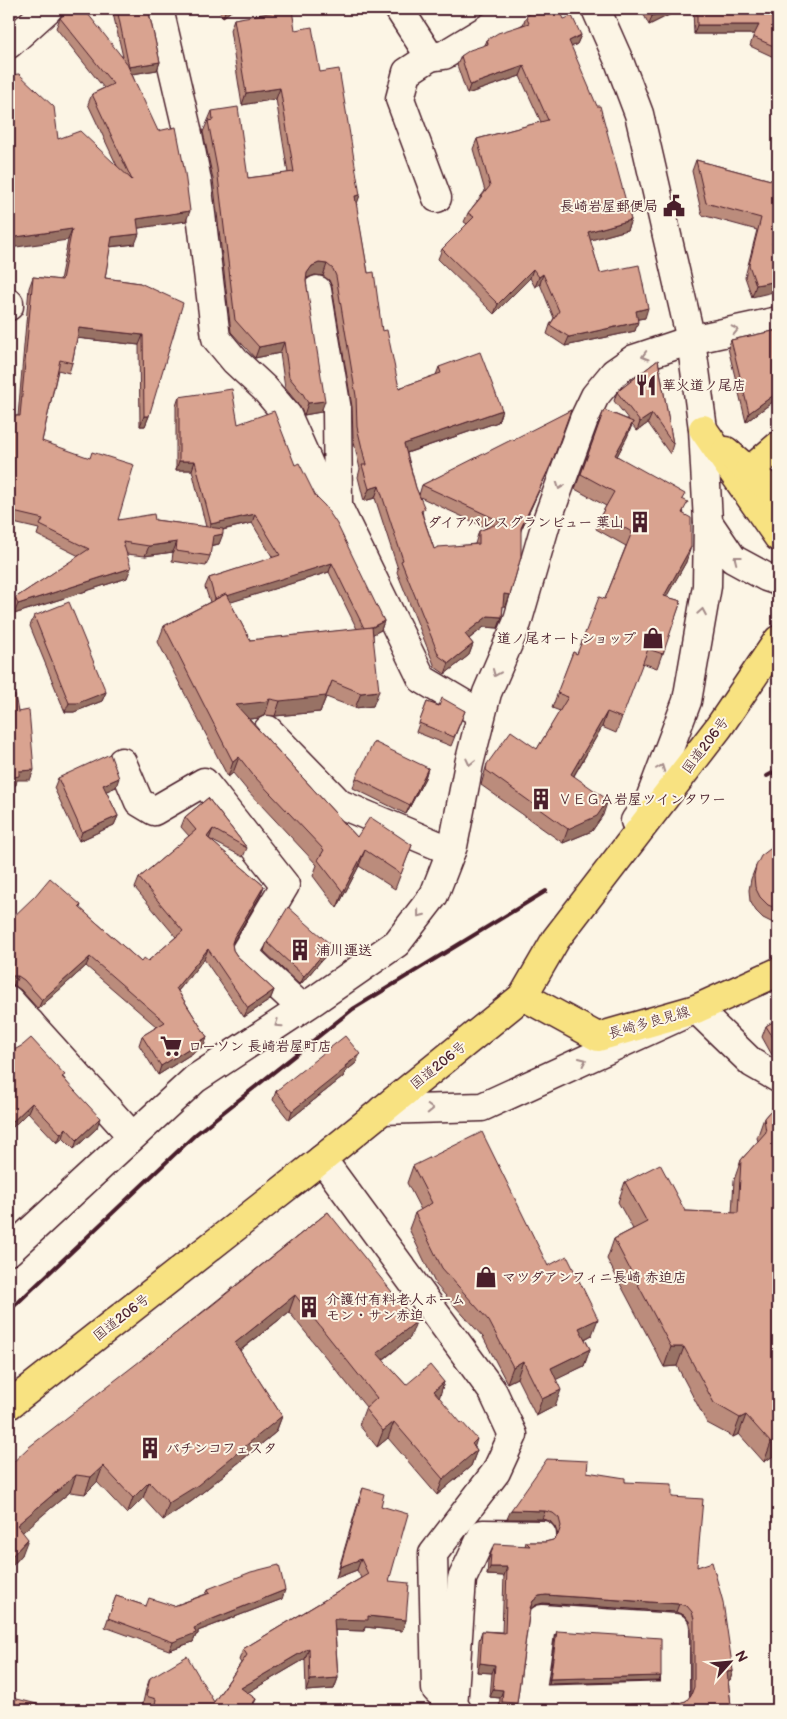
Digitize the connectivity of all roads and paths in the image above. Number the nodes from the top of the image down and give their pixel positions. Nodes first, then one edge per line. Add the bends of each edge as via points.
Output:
1 (48, 9) edge
2 (159, 9) edge
3 (399, 9) edge
4 (520, 9) edge
5 (596, 9) edge
6 (9, 44) edge
7 (430, 57) junction
8 (437, 198) dead end
9 (317, 290) dead end
10 (778, 321) edge
11 (691, 340) junction
12 (703, 429) junction
13 (778, 446) edge
14 (749, 471) junction
15 (778, 496) edge
16 (338, 507) junction
17 (708, 522) junction
18 (778, 536) edge
19 (778, 581) edge
20 (778, 640) edge
21 (481, 714) junction
22 (268, 730) dead end
23 (122, 762) dead end
24 (451, 851) junction
25 (564, 930) junction
26 (778, 972) edge
27 (523, 996) junction
28 (9, 1000) edge
29 (302, 1008) junction
30 (696, 1008) junction
31 (30, 1023) junction
32 (9, 1043) edge
33 (778, 1078) edge
34 (382, 1110) junction
35 (132, 1136) junction
36 (322, 1159) junction
37 (9, 1251) edge
38 (9, 1405) edge
39 (542, 1535) dead end
40 (530, 1705) edge
41 (455, 1708) edge

1 - 6 street
2 - 16 street via 197,181 216,338 287,415 327,499
3 - 7 street
4 - 7 street via 444,55
5 - 11 street via 639,114
7 - 8 street via 407,72 400,99
9 - 16 street via 337,410
11 -> 10 street
11 - 12 street
11 -> 21 street via 634,359 614,374 595,396 546,523 517,623
12 - 14 main road
12 - 17 street
12 - 18 main road
13 - 14 main road
14 - 15 main road
16 - 21 street via 422,679
19 -> 17 street via 733,559
25 -> 17 street via 650,799 687,701 707,586
20 - 25 main road, 国道206号 via 719,727
21 -> 24 street
22 - 24 street via 340,804
23 - 29 street via 139,802 154,811 204,782 285,885 244,954
24 -> 29 street via 434,895 398,943
25 - 27 main road, 国道206号
26 - 30 main road, 長崎多良見線
27 - 30 main road, 長崎多良見線 via 598,1037
27 - 34 main road, 国道206号
28 - 31 street
29 -> 35 street via 195,1079
30 - 33 street via 752,1063
34 -> 30 street via 482,1108
31 - 32 street
31 - 35 street
34 - 36 main road, 国道206号
35 - 37 street
36 - 38 main road, 国道206号
36 - 41 street via 493,1392 513,1435 496,1472 433,1554 436,1689
39 - 41 street via 483,1534 462,1579
40 - 40 street via 675,1696 675,1628 542,1618

